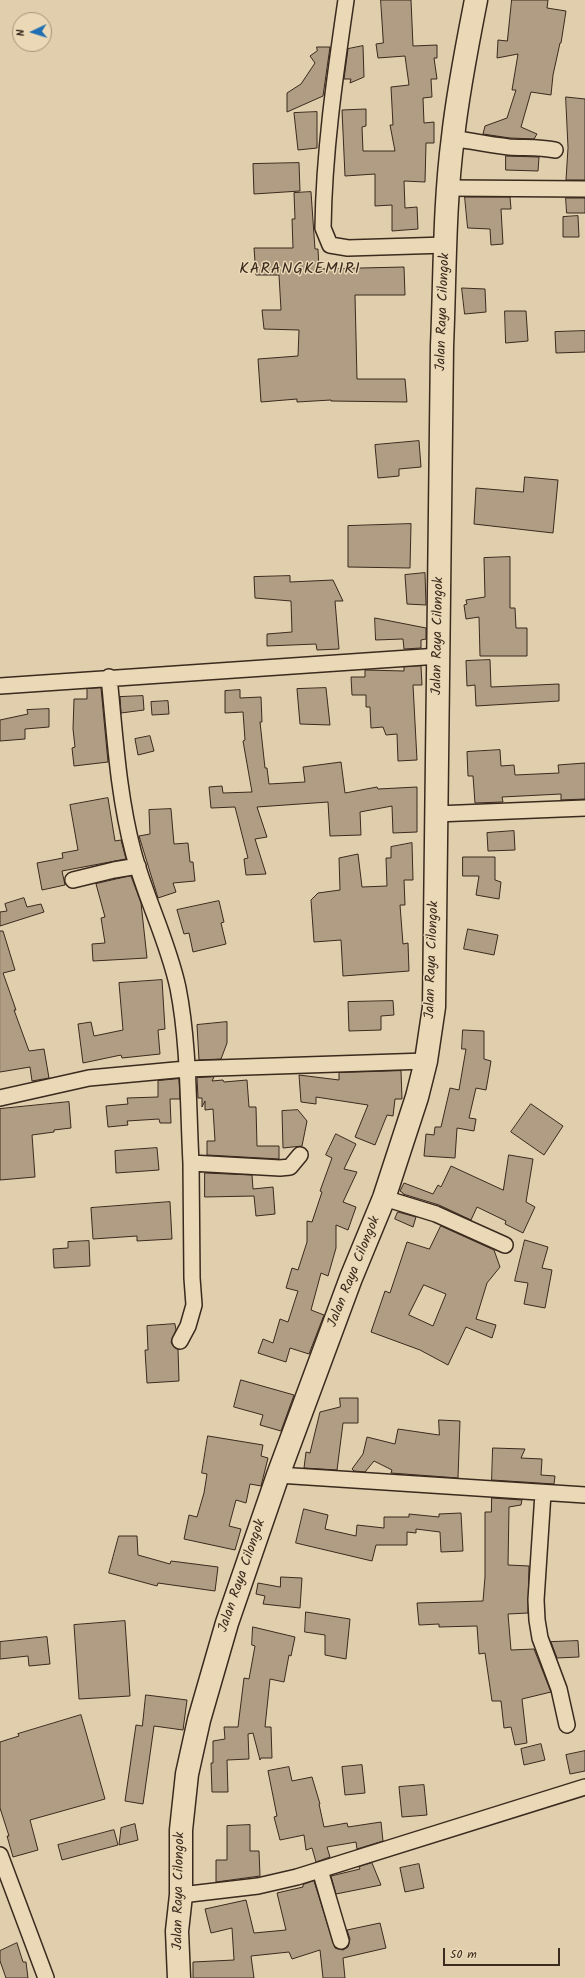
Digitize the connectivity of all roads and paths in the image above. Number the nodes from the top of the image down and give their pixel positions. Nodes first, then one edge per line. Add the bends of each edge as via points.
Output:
1 (346, 0) edge
2 (476, 0) edge
3 (452, 138) junction
4 (555, 150) dead end
5 (449, 188) junction
6 (585, 189) edge
7 (446, 245) junction
8 (439, 656) junction
9 (109, 677) junction
10 (0, 686) edge
11 (585, 808) edge
12 (436, 814) junction
13 (138, 866) junction
14 (72, 880) dead end
15 (426, 1061) junction
16 (186, 1069) junction
17 (0, 1098) edge
18 (300, 1155) dead end
19 (191, 1163) junction
20 (384, 1198) junction
21 (505, 1245) dead end
22 (180, 1341) dead end
23 (278, 1475) junction
24 (544, 1494) junction
25 (585, 1495) edge
26 (568, 1725) dead end
27 (585, 1787) edge
28 (0, 1855) edge
29 (320, 1870) junction
30 (181, 1895) junction
31 (341, 1941) dead end
32 (46, 1978) edge
33 (179, 1978) edge

1 - 7 street via 327,147 323,228 325,234 330,245 348,248
2 - 3 highway, Jalan Raya Cilongok
3 - 4 street
3 - 5 highway, Jalan Raya Cilongok
5 - 6 street
5 - 7 highway, Jalan Raya Cilongok
7 - 8 highway, Jalan Raya Cilongok via 442,346
8 - 9 street
8 - 12 highway, Jalan Raya Cilongok
9 - 10 street
9 - 13 street via 119,772
11 - 12 street
12 - 15 highway, Jalan Raya Cilongok via 434,1007
13 - 14 street
13 - 16 street via 168,951 177,987 184,1027
15 - 16 street
15 - 20 highway, Jalan Raya Cilongok
16 - 17 street via 89,1078
16 - 19 street
18 - 19 street via 290,1167 280,1168
19 - 22 street via 194,1296 188,1326
20 - 21 street via 436,1214
20 - 23 highway, Jalan Raya Cilongok via 351,1278
23 - 24 street
23 - 30 highway, Jalan Raya Cilongok via 227,1623 199,1720 187,1774 181,1830
24 - 25 street
24 - 26 street via 536,1600 537,1620 540,1638 560,1689
27 - 29 street
28 - 32 street
29 - 30 street via 258,1886
29 - 31 street
30 - 33 highway, Jalan Raya Cilongok via 177,1931

